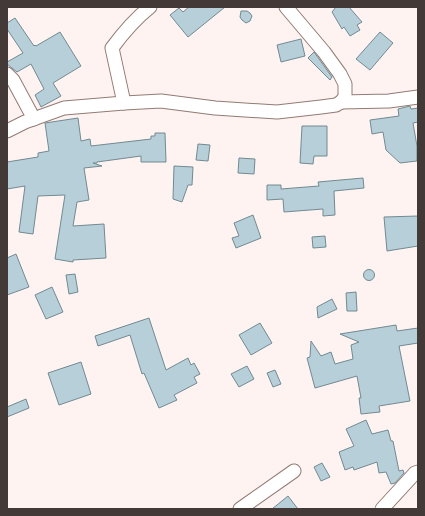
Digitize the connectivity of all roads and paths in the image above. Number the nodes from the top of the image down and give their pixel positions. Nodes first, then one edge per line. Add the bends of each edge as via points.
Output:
1 (150, 7) edge
2 (286, 7) edge
3 (7, 74) edge
4 (345, 90) junction
5 (418, 97) edge
6 (341, 102) junction
7 (357, 102) junction
8 (124, 103) junction
9 (34, 119) junction
10 (7, 130) edge
11 (294, 471) dead end
12 (418, 472) edge
13 (240, 509) edge
14 (382, 509) edge

1 - 8 street via 121,35 112,48
2 - 4 street via 340,74
3 - 9 street via 13,80
4 - 6 street via 345,97
4 - 7 street
5 - 7 street
6 - 7 street
6 - 8 street via 336,105 277,112 161,101
8 - 9 street via 64,108
9 - 10 street
11 - 13 street
12 - 14 street

